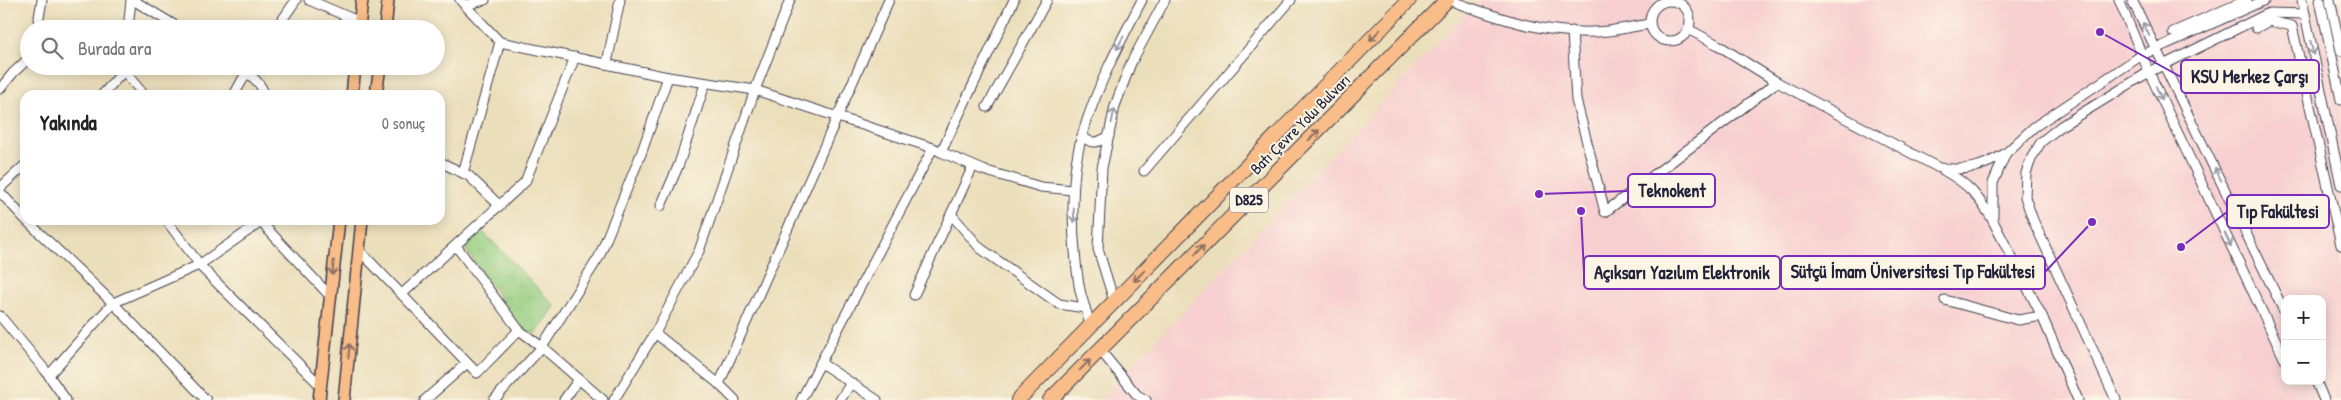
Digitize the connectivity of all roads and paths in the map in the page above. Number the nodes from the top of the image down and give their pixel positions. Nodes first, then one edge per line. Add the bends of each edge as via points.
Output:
1 (42, 0) edge
2 (132, 0) edge
3 (296, 0) edge
4 (309, 0) edge
5 (362, 0) edge
6 (388, 0) edge
7 (484, 0) edge
8 (620, 0) edge
9 (790, 0) edge
10 (889, 0) edge
11 (1014, 0) edge
12 (1047, 0) edge
13 (1142, 0) edge
14 (1165, 0) edge
15 (1291, 0) edge
16 (1409, 0) edge
17 (1448, 0) edge
18 (2119, 0) edge
19 (2132, 0) edge
20 (2247, 0) edge
21 (2264, 0) edge
22 (2302, 0) edge
23 (2320, 0) edge
24 (2330, 0) edge
25 (1675, 1) edge
26 (463, 3) edge
27 (2305, 14) junction
28 (39, 20) edge
29 (129, 20) edge
30 (166, 20) edge
31 (282, 20) edge
32 (350, 20) edge
33 (360, 20) edge
34 (386, 20) edge
35 (1650, 24) junction
36 (2256, 28) dead end
37 (1688, 29) junction
38 (1572, 31) junction
39 (2173, 32) dead end
40 (500, 42) junction
41 (2156, 48) junction
42 (2341, 51) edge
43 (2142, 55) junction
44 (574, 57) junction
45 (607, 63) junction
46 (2165, 64) junction
47 (20, 66) edge
48 (2150, 72) junction
49 (119, 75) edge
50 (129, 75) edge
51 (245, 75) edge
52 (253, 75) edge
53 (354, 75) edge
54 (379, 75) edge
55 (668, 77) junction
56 (1777, 82) junction
57 (705, 84) junction
58 (0, 89) edge
59 (106, 90) edge
60 (140, 90) edge
61 (237, 90) edge
62 (264, 90) edge
63 (353, 90) edge
64 (377, 90) edge
65 (755, 90) junction
66 (2341, 100) edge
67 (988, 107) dead end
68 (838, 116) junction
69 (1082, 136) junction
70 (1109, 136) junction
71 (937, 150) junction
72 (2006, 153) junction
73 (445, 164) edge
74 (974, 166) junction
75 (1939, 168) junction
76 (20, 170) edge
77 (1144, 171) dead end
78 (463, 172) junction
79 (2341, 185) edge
80 (0, 190) edge
81 (1073, 190) junction
82 (500, 206) junction
83 (661, 206) dead end
84 (20, 212) edge
85 (951, 214) junction
86 (1993, 220) junction
87 (32, 225) edge
88 (170, 225) edge
89 (255, 225) edge
90 (264, 225) edge
91 (337, 225) edge
92 (362, 225) edge
93 (2341, 245) edge
94 (456, 246) junction
95 (359, 250) junction
96 (200, 265) junction
97 (402, 294) junction
98 (914, 295) dead end
99 (330, 296) junction
100 (1945, 300) dead end
101 (1114, 301) junction
102 (113, 303) junction
103 (2281, 305) edge
104 (1085, 308) junction
105 (0, 316) edge
106 (2042, 316) junction
107 (1090, 325) junction
108 (519, 330) junction
109 (655, 333) junction
110 (542, 347) junction
111 (1100, 350) junction
112 (2281, 351) edge
113 (467, 363) junction
114 (821, 363) junction
115 (49, 375) junction
116 (579, 378) junction
117 (851, 383) junction
118 (719, 384) junction
119 (2318, 385) edge
120 (320, 386) junction
121 (66, 400) edge
122 (206, 400) edge
123 (319, 400) edge
124 (344, 400) edge
125 (425, 400) edge
126 (494, 400) edge
127 (564, 400) edge
128 (603, 400) edge
129 (614, 400) edge
130 (735, 400) edge
131 (801, 400) edge
132 (840, 400) edge
133 (877, 400) edge
134 (1018, 400) edge
135 (1050, 400) edge
136 (1146, 400) edge
137 (2078, 400) edge
138 (2116, 400) edge
139 (2324, 400) edge

1 - 28 street
2 - 29 street
2 - 30 street
3 - 31 street
4 - 32 street
5 - 33 main road
6 - 34 main road
7 - 26 street
8 - 45 street
9 - 65 street
10 - 68 street
11 - 71 street
12 - 67 street
13 -> 69 street via 1101,81
70 -> 14 street via 1115,106 1131,63
15 - 77 street
16 -> 101 highway, Batı Çevre Yolu Bulvarı / D825
17 - 38 street via 1525,25
111 -> 17 highway, Batı Çevre Yolu Bulvarı / D825
18 - 43 street
41 -> 19 street
20 - 39 street
21 - 41 street
22 - 27 street
23 - 66 street
24 - 42 street
25 - 35 street via 1656,6
25 - 37 street via 1689,16
26 - 40 street
27 - 46 street via 2269,13
27 -> 79 street
35 - 37 street via 1655,35 1666,41 1679,39
35 - 38 street via 1607,31
36 - 93 street via 2269,21 2292,26
37 - 56 street
38 - 56 street via 1576,100 1605,212
40 - 44 street
40 - 78 street
41 - 43 street
41 - 46 street
43 - 48 street
43 - 72 street via 2034,127
44 - 45 street
44 - 82 street via 525,182
45 - 55 street
46 - 48 street
103 -> 46 street
47 - 58 street
48 -> 112 street
48 - 138 street via 2061,126 2041,142 2032,157 2025,185 2025,197 2033,220
49 - 59 street
50 - 60 street
51 - 61 street
52 - 62 street
53 - 63 main road
54 - 64 main road
55 - 57 street
55 - 110 street via 599,257
56 - 75 street
57 - 65 street
57 - 83 street via 679,164
65 - 68 street
65 - 109 street via 699,251
68 - 71 street
68 - 118 street
69 - 70 street via 1094,143
69 - 81 street
70 - 101 street via 1102,168 1098,249
71 - 74 street
71 - 114 street
72 - 75 street via 1985,165 1962,171
72 - 86 street via 1993,183
73 - 78 street
74 - 81 street via 1041,187
74 - 85 street
75 - 86 street via 1964,182
76 - 80 street
78 - 82 street
80 - 84 street
81 -> 104 street via 1079,286
82 - 94 street
85 - 98 street
85 - 104 street via 980,248 1059,304
86 - 106 street
87 - 102 street
88 - 96 street
89 - 96 street
90 - 99 street
91 -> 99 main road
92 - 95 main road
94 - 97 street
94 - 108 street
95 - 97 street
124 -> 95 main road
96 - 102 street
96 - 120 street
97 - 113 street
99 - 120 main road
100 - 106 street via 2018,320
101 - 107 highway, Batı Çevre Yolu Bulvarı / D825
102 - 115 street
102 - 122 street
104 - 107 street
105 - 115 street
106 - 137 street
107 - 134 highway, Batı Çevre Yolu Bulvarı / D825
108 - 110 street
108 - 113 street via 477,373
109 - 118 street
109 - 129 street
110 - 116 street
110 - 126 street
135 -> 111 highway, Batı Çevre Yolu Bulvarı / D825
111 - 136 street via 1137,395
113 - 125 street
114 - 117 street
114 - 131 street
115 - 121 street
116 - 127 street
116 - 128 street
117 - 132 street
117 - 133 street
118 - 130 street
119 - 139 street
120 - 123 main road

